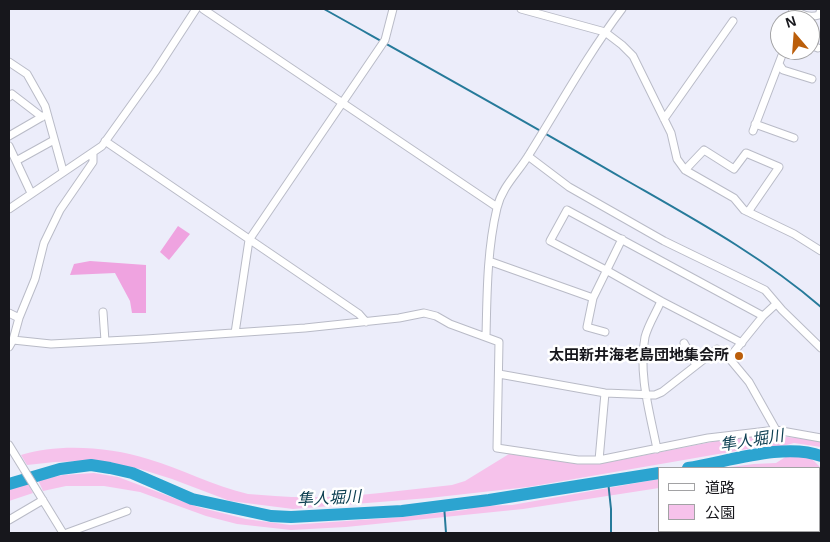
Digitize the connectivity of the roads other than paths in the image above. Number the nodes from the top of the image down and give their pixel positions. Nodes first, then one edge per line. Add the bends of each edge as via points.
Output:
1 (196, 9) edge
2 (203, 9) edge
3 (394, 9) edge
4 (521, 9) edge
5 (622, 9) edge
6 (794, 9) edge
7 (821, 9) edge
8 (733, 21) dead end
9 (605, 32) junction
10 (780, 60) edge
11 (9, 62) edge
12 (779, 64) junction
13 (812, 79) dead end
14 (9, 97) edge
15 (342, 102) junction
16 (45, 116) junction
17 (664, 119) junction
18 (756, 124) junction
19 (752, 131) dead end
20 (9, 136) edge
21 (794, 138) dead end
22 (54, 140) junction
23 (104, 142) junction
24 (9, 146) edge
25 (93, 153) junction
26 (528, 156) junction
27 (16, 161) junction
28 (685, 170) junction
29 (63, 171) junction
30 (31, 193) junction
31 (497, 207) junction
32 (9, 209) edge
33 (748, 212) junction
34 (622, 238) junction
35 (249, 240) junction
36 (821, 251) edge
37 (488, 261) junction
38 (606, 270) junction
39 (593, 298) junction
40 (661, 301) junction
41 (776, 304) junction
42 (103, 312) dead end
43 (9, 313) edge
44 (763, 316) junction
45 (19, 318) junction
46 (366, 322) junction
47 (605, 332) dead end
48 (235, 333) junction
49 (486, 337) junction
50 (105, 341) junction
51 (742, 342) junction
52 (11, 343) edge
53 (684, 343) dead end
54 (821, 348) edge
55 (729, 358) junction
56 (696, 365) junction
57 (499, 374) junction
58 (605, 393) junction
59 (646, 394) junction
60 (776, 430) junction
61 (821, 438) edge
62 (9, 445) edge
63 (657, 449) junction
64 (12, 454) edge
65 (600, 460) junction
66 (42, 497) junction
67 (127, 511) dead end
68 (9, 520) edge
69 (63, 533) edge
70 (67, 533) edge

1 - 23 street
2 - 15 street
3 - 15 street via 385,40
4 - 9 street
5 - 9 street
6 - 7 street via 800,14 814,16
8 - 17 street
9 - 17 street via 633,56
9 - 26 street
10 - 12 street
11 - 16 street via 26,74 45,106
12 - 13 street via 783,70
12 - 18 street
14 - 16 street via 12,94
15 - 31 street
15 - 35 street
16 - 20 street
16 - 22 street
17 - 28 street via 677,159
18 - 19 street
18 - 21 street
22 - 27 street
22 - 29 street
23 - 25 street
23 - 35 street
24 - 27 street
25 - 29 street
25 - 45 street via 93,162 60,210 44,243 35,279
26 - 31 street via 507,184
26 - 41 street via 569,187 656,237 765,290
27 - 30 street
28 - 33 street via 734,198
28 - 33 street via 704,150 734,169 746,152 780,167
29 - 30 street
30 - 32 street
31 - 37 street
33 - 36 street
34 - 38 street
34 - 38 street via 567,210 550,241
34 - 44 street
35 - 46 street via 359,314
35 - 48 street
37 - 39 street
37 - 49 street
38 - 39 street
38 - 40 street
39 - 47 street via 586,327
40 - 51 street
40 - 59 street via 646,336 642,367
41 - 44 street
41 - 54 street
42 - 50 street
43 - 45 street
44 - 51 street
45 - 52 street
46 - 48 street
46 - 49 street via 424,313
48 - 50 street
49 - 57 street via 499,342
50 - 52 street
51 - 55 street
53 - 56 street
55 - 56 street via 717,349
55 - 60 street via 749,382
56 - 59 street via 662,392
57 - 58 street
57 - 65 street via 497,448 578,460
58 - 59 street
58 - 65 street
59 - 63 street
60 - 61 street
60 - 63 street via 708,438
62 - 64 street
63 - 65 street
64 - 66 street
66 - 68 street
66 - 69 street
67 - 70 street

